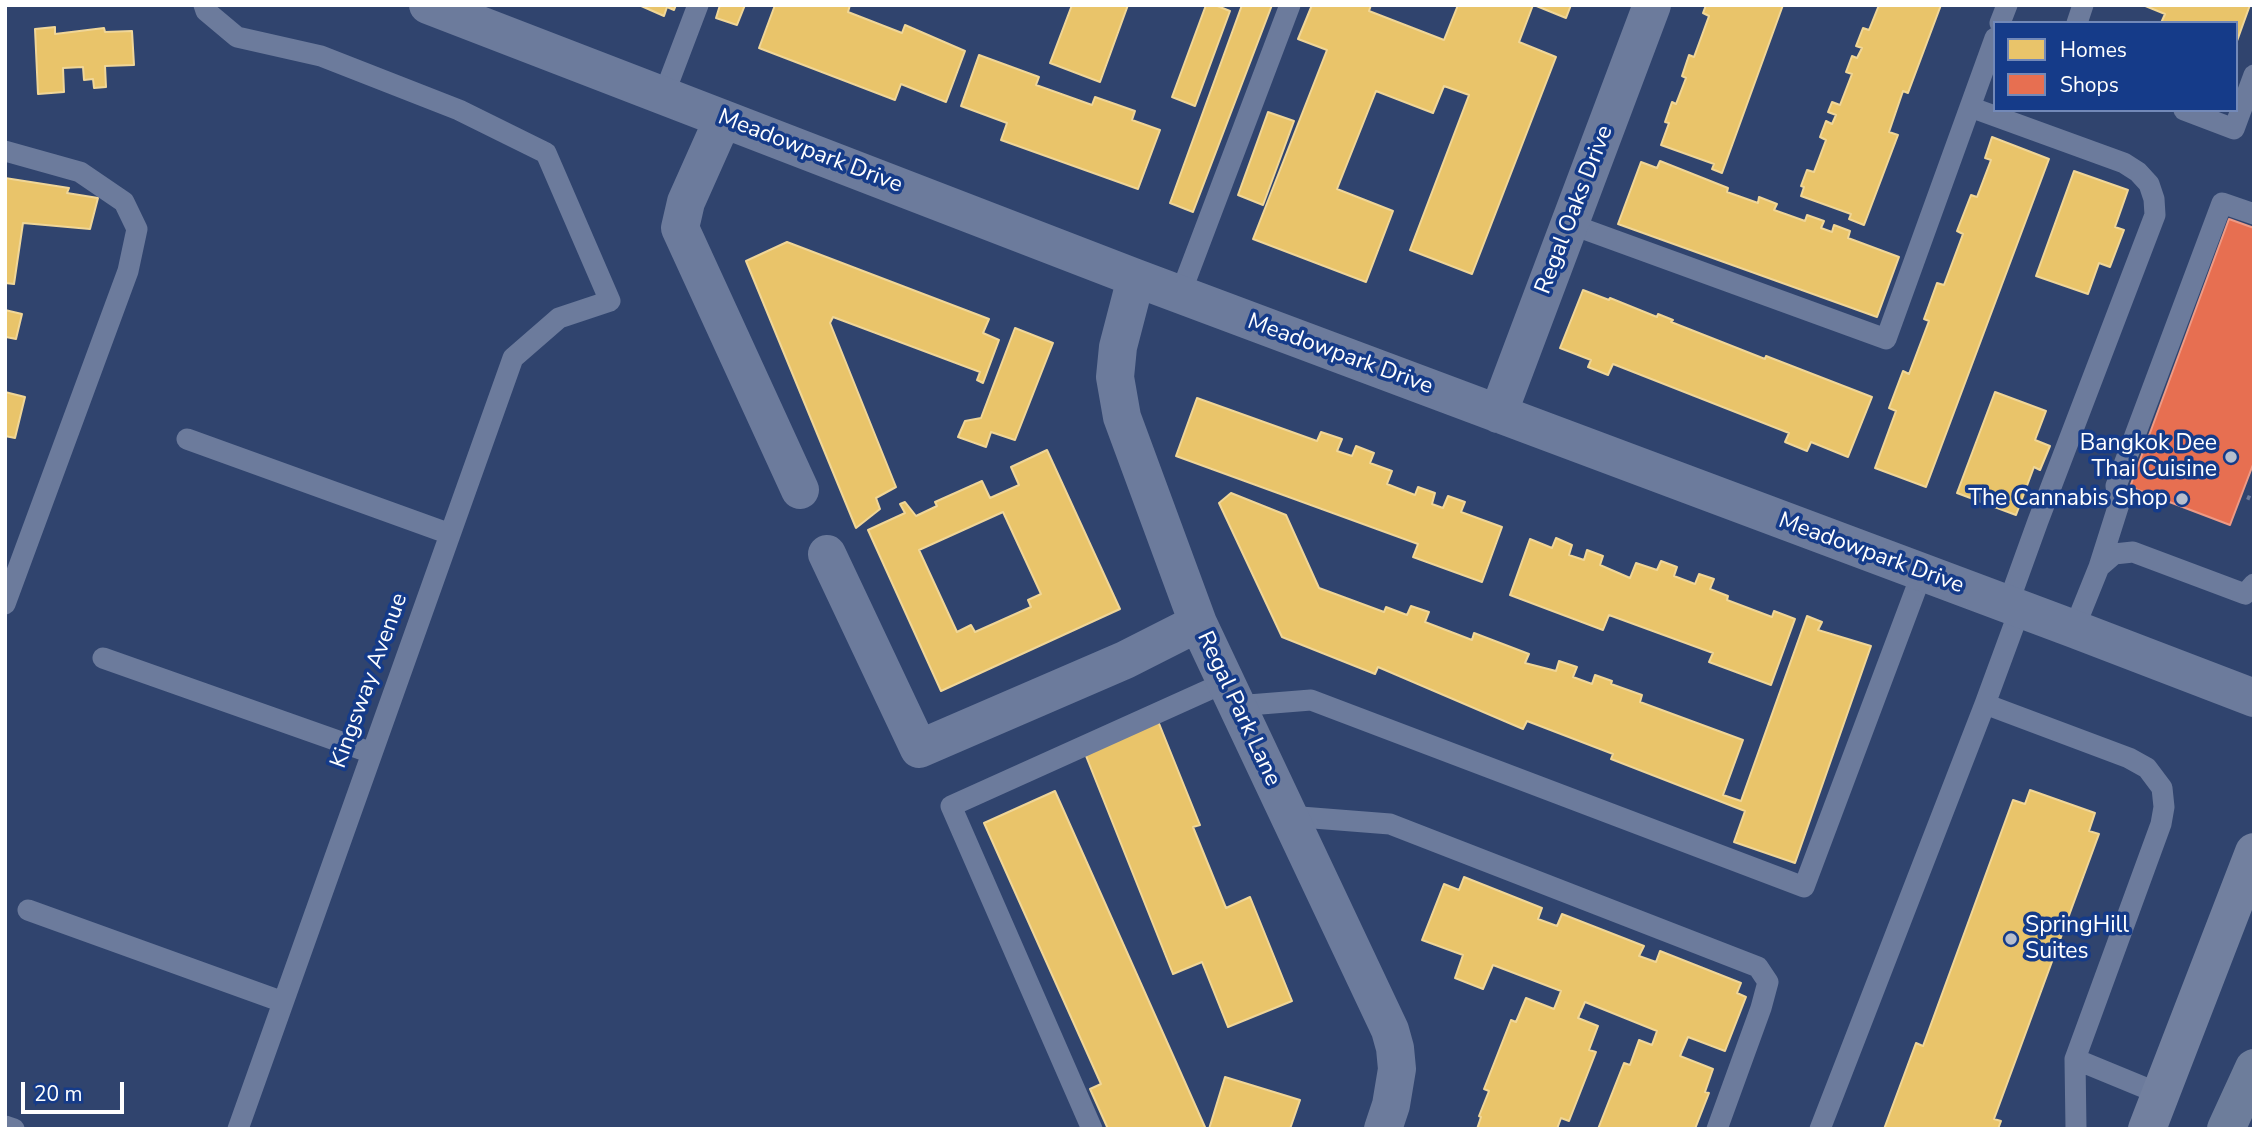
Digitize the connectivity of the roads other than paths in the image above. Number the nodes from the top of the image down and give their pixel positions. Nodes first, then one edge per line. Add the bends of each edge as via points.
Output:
1 (204, 5) edge
2 (428, 5) edge
3 (698, 5) edge
4 (1290, 5) edge
5 (1652, 5) edge
6 (1993, 44) edge
7 (2254, 75) edge
8 (663, 97) junction
9 (1970, 107) junction
10 (2189, 112) edge
11 (723, 119) junction
12 (5, 151) edge
13 (2254, 215) edge
14 (1570, 224) junction
15 (1136, 278) junction
16 (1180, 295) junction
17 (1498, 414) junction
18 (187, 439) dead end
19 (800, 490) dead end
20 (450, 534) junction
21 (827, 554) dead end
22 (2099, 567) junction
23 (1922, 573) junction
24 (2254, 584) edge
25 (5, 604) edge
26 (2014, 607) junction
27 (1198, 623) junction
28 (2074, 629) junction
29 (103, 658) dead end
30 (1231, 694) junction
31 (2254, 698) edge
32 (1985, 704) junction
33 (372, 753) junction
34 (1288, 816) junction
35 (2254, 852) edge
36 (28, 910) dead end
37 (283, 1002) junction
38 (2075, 1059) junction
39 (2254, 1068) edge
40 (2160, 1094) junction
41 (5, 1126) edge
42 (14, 1129) edge
43 (238, 1129) edge
44 (1092, 1129) edge
45 (1383, 1129) edge
46 (1717, 1129) edge
47 (1820, 1129) edge
48 (2076, 1129) edge
49 (2147, 1129) edge
50 (2226, 1129) edge

1 - 20 lane, Kingsway Avenue via 237,37 321,56 459,110 546,153 610,301 559,318 513,358
2 - 8 street, Meadowpark Drive
3 - 8 lane
4 - 16 lane
5 - 14 street, Regal Oaks Drive
6 - 9 lane
7 - 10 lane via 2234,129
8 - 11 street, Meadowpark Drive
9 - 14 lane via 1886,339
9 - 26 lane via 2124,163 2149,184 2154,199 2155,215
11 - 15 street, Meadowpark Drive
11 - 19 street via 686,202 680,228
12 - 25 lane via 80,172 124,202 137,229 128,271
13 - 22 lane via 2222,203 2116,486 2119,504
14 - 17 street, Regal Oaks Drive
15 - 16 street, Meadowpark Drive
15 - 27 street, Regal Park Lane via 1118,347 1115,377 1122,417
16 - 17 street, Meadowpark Drive
17 - 23 street, Meadowpark Drive
18 - 20 lane
20 - 33 lane, Kingsway Avenue
21 - 27 street via 919,749 1125,660
22 - 24 lane via 2113,554 2133,552 2245,594
22 - 28 lane
23 - 26 street, Meadowpark Drive
23 - 30 lane via 1804,887 1311,700
26 - 28 street, Meadowpark Drive
26 - 32 lane
27 - 30 street, Regal Park Lane
28 - 31 street, Meadowpark Drive
29 - 33 lane
30 - 34 street, Regal Park Lane
30 - 44 lane via 951,807
32 - 38 lane via 2129,758 2147,768 2162,788 2161,824
32 - 47 lane
33 - 37 lane, Kingsway Avenue
34 - 45 street, Regal Park Lane via 1390,1030 1397,1069
34 - 46 lane via 1390,824 1758,967 1768,982
35 - 40 main road
36 - 37 lane
37 - 43 lane, Kingsway Avenue
38 - 40 lane
38 - 48 lane
39 - 50 highway
40 - 49 main road
41 - 42 lane

